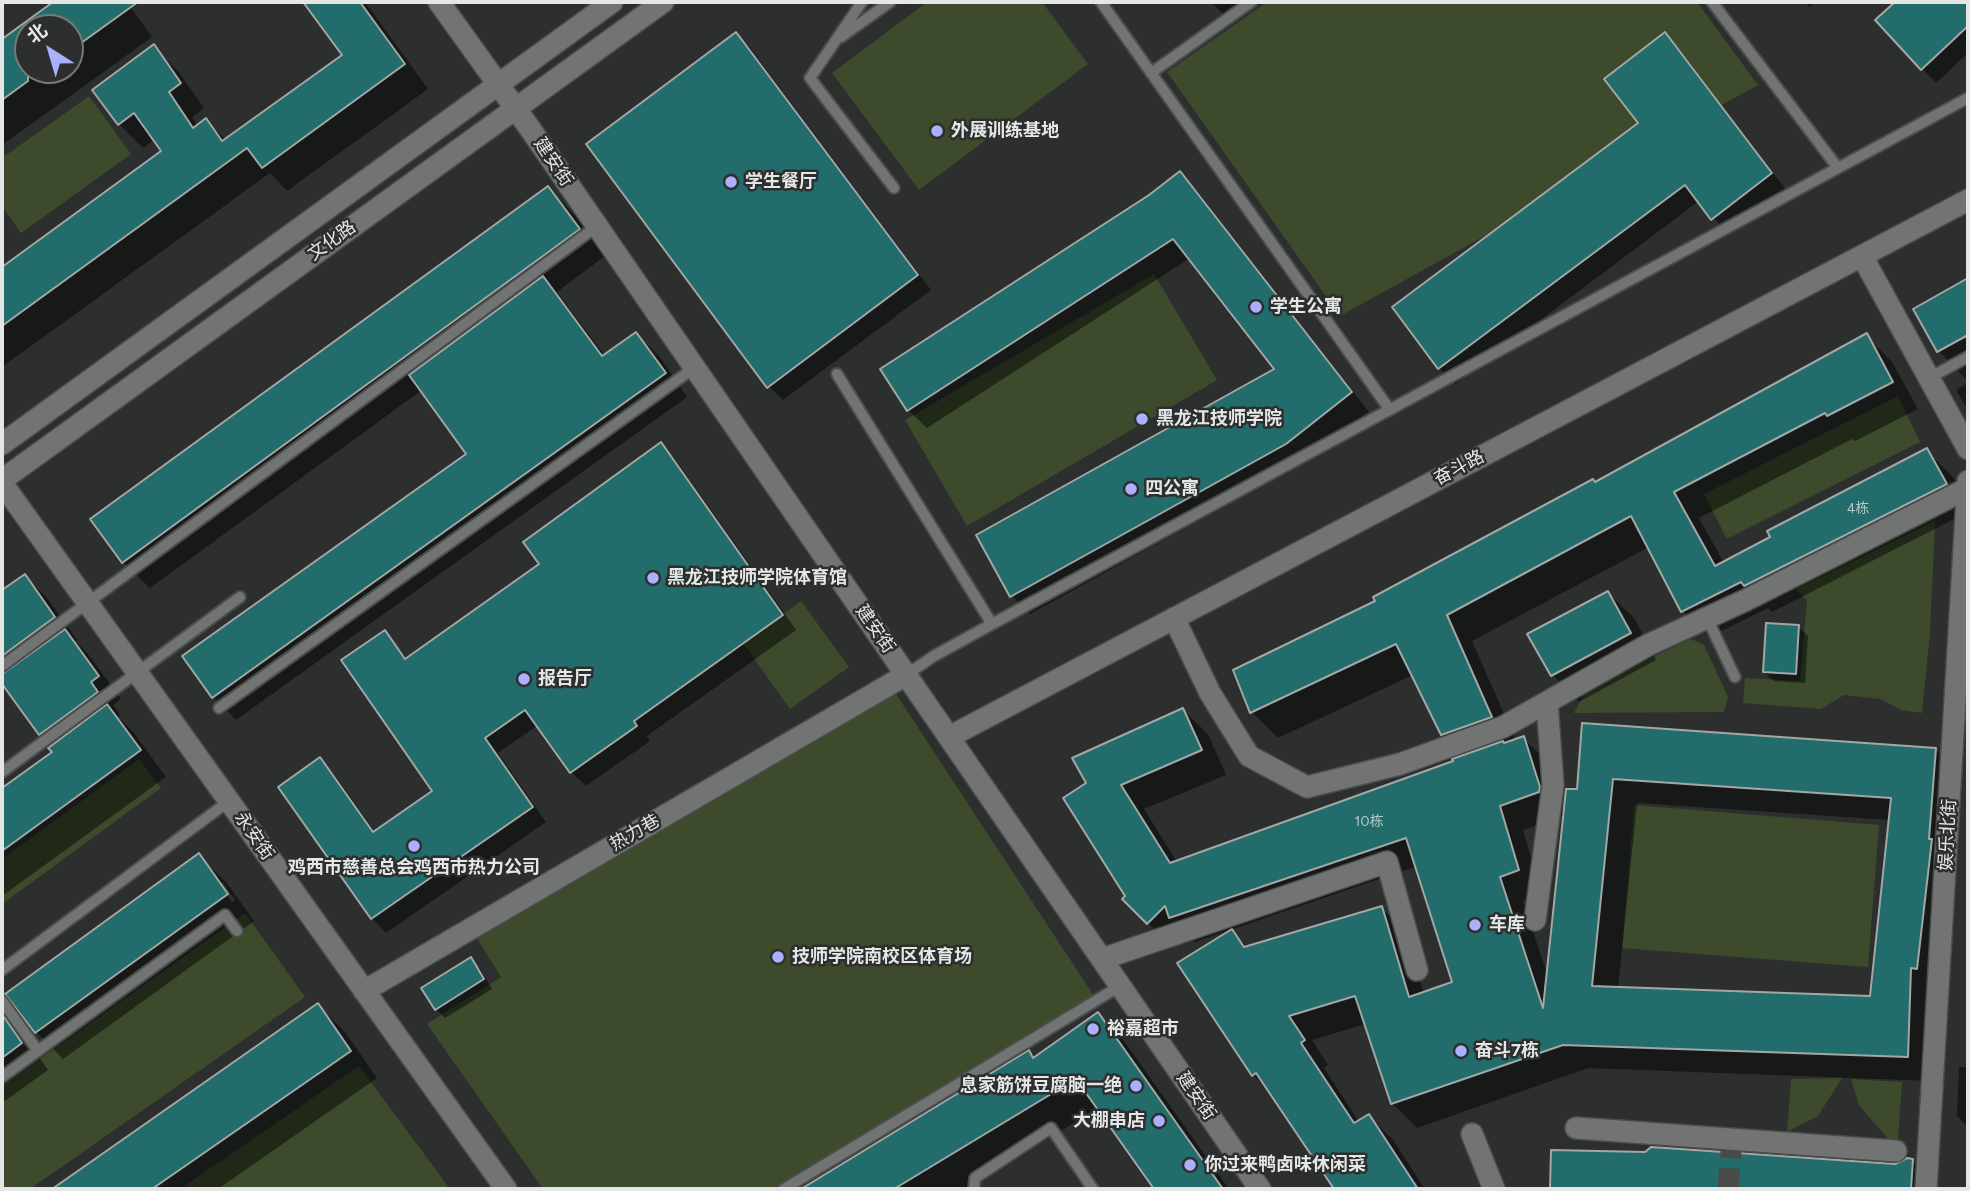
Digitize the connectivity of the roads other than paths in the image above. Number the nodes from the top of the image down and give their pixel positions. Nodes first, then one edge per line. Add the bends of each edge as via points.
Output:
1 (439, 2) edge
2 (612, 2) edge
3 (663, 2) edge
4 (862, 2) edge
5 (890, 2) edge
6 (1101, 2) edge
7 (1251, 2) edge
8 (1712, 2) edge
9 (833, 43) junction
10 (1151, 73) junction
11 (499, 84) junction
12 (1968, 97) edge
13 (516, 108) junction
14 (1838, 168) junction
15 (894, 188) dead end
16 (1968, 200) edge
17 (597, 226) junction
18 (1862, 256) junction
19 (1968, 356) edge
20 (694, 368) junction
21 (837, 374) dead end
22 (1929, 378) junction
23 (1390, 410) junction
24 (2, 444) edge
25 (1968, 449) edge
26 (1968, 481) edge
27 (2, 482) edge
28 (1968, 488) edge
29 (240, 597) dead end
30 (88, 604) junction
31 (1174, 618) junction
32 (1706, 618) junction
33 (992, 625) junction
34 (2, 666) edge
35 (137, 673) junction
36 (906, 675) junction
37 (1735, 677) dead end
38 (1548, 702) junction
39 (219, 708) dead end
40 (949, 737) junction
41 (2, 772) edge
42 (229, 801) junction
43 (1535, 920) dead end
44 (237, 931) dead end
45 (1102, 959) junction
46 (2, 970) edge
47 (1417, 970) dead end
48 (1120, 986) junction
49 (364, 991) junction
50 (2, 1001) edge
51 (38, 1051) junction
52 (2, 1077) edge
53 (1576, 1128) dead end
54 (1472, 1134) dead end
55 (1896, 1151) dead end
56 (506, 1189) edge
57 (784, 1189) edge
58 (974, 1189) edge
59 (1093, 1189) edge
60 (1260, 1189) edge
61 (1494, 1189) edge
62 (1926, 1189) edge

1 - 11 street, 建安街
2 - 11 street, 文化路
3 - 13 street, 文化路
4 - 9 lane
5 - 9 lane
6 - 10 lane
7 - 10 lane
8 - 14 lane
9 - 15 lane via 810,78
10 - 23 lane
11 - 13 street, 建安街
11 - 24 street, 文化路
12 - 14 lane
13 - 17 street, 建安街
13 - 27 street, 文化路
14 - 23 lane
16 - 18 street, 奋斗路
17 - 20 street, 建安街
17 - 30 lane
18 - 22 street
18 - 31 street, 奋斗路
19 - 22 lane
20 - 36 street, 建安街
20 - 39 lane
21 - 33 lane
22 - 25 street
23 - 33 lane
26 - 28 street, 娱乐北街
27 - 30 street, 永安街
28 - 32 street
28 - 62 street, 娱乐北街
29 - 35 lane
30 - 34 lane
30 - 35 street, 永安街
31 - 38 street via 1210,693 1249,756 1307,788 1413,759 1503,727
31 - 40 street, 奋斗路
32 - 37 lane
32 - 38 street
33 - 36 lane
35 - 41 lane
35 - 42 street, 永安街
36 - 40 street, 建安街
36 - 49 street, 热力巷
38 - 43 street via 1553,785
40 - 45 street, 建安街
42 - 46 lane
42 - 49 street, 永安街
44 - 51 lane via 225,915
45 - 47 street via 1387,862
45 - 48 street, 建安街
48 - 57 lane
48 - 60 street, 建安街
49 - 56 street, 永安街
50 - 51 lane
51 - 52 lane
53 - 55 street
54 - 61 street
58 - 59 lane via 975,1178 1051,1128

